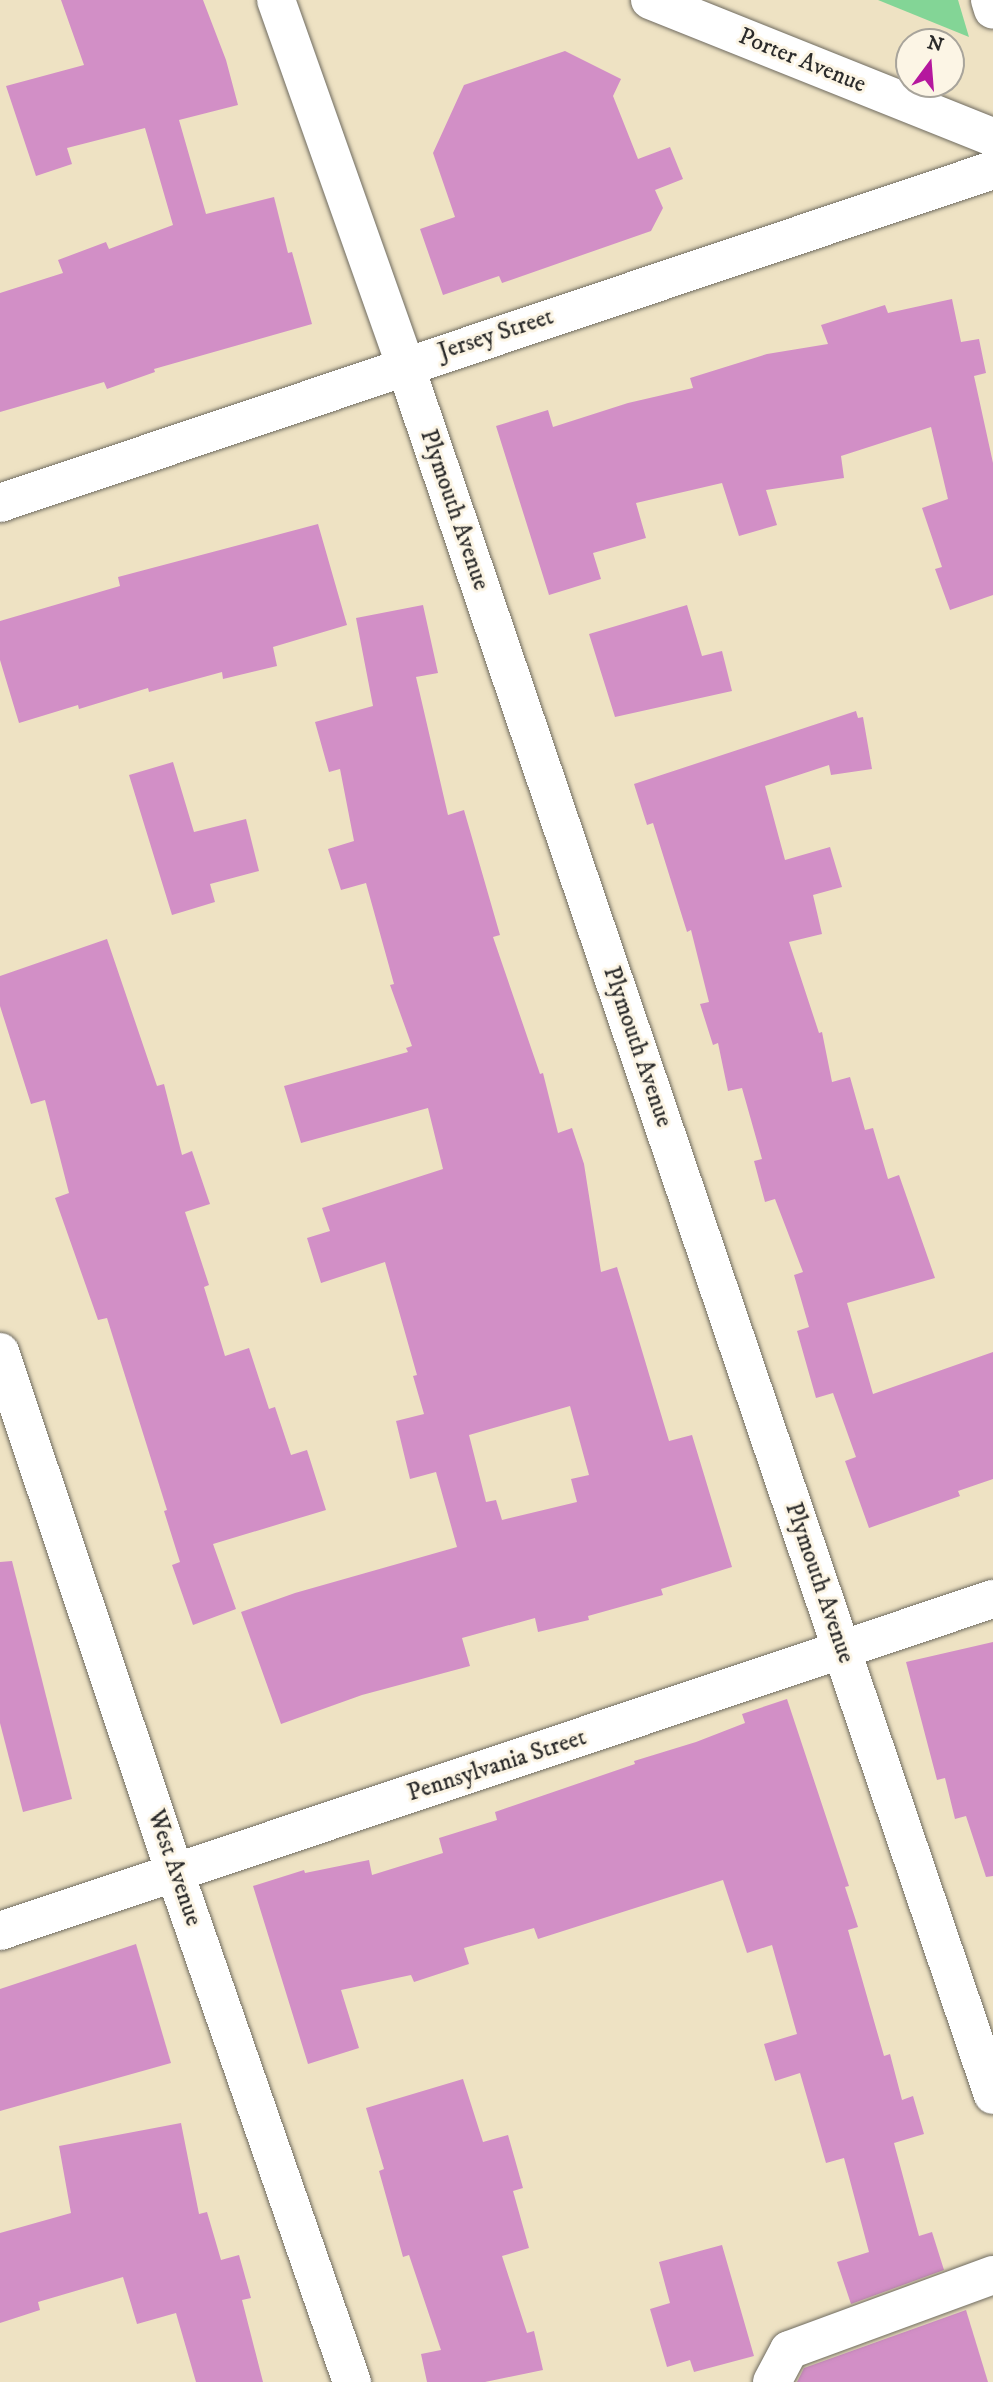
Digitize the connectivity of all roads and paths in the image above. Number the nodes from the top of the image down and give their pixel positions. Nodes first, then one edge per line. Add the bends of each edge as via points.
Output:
1 (276, 0) edge
2 (650, 0) edge
3 (990, 0) edge
4 (993, 10) edge
5 (993, 137) edge
6 (993, 170) edge
7 (405, 365) junction
8 (0, 503) edge
9 (0, 1352) edge
10 (993, 1600) edge
11 (842, 1650) junction
12 (176, 1873) junction
13 (0, 1931) edge
14 (993, 2095) edge
15 (993, 2275) edge
16 (352, 2382) edge
17 (772, 2382) edge

1 - 7 street, Plymouth Avenue
2 - 5 street, Porter Avenue
3 - 4 street
6 - 7 street, Jersey Street
7 - 8 street, Jersey Street
7 - 11 street, Plymouth Avenue
9 - 12 street, West Avenue
10 - 11 street, Pennsylvania Street
11 - 12 street, Pennsylvania Street
11 - 14 street, Plymouth Avenue
12 - 13 street, Pennsylvania Street
12 - 16 street, West Avenue
15 - 17 street via 789,2350

